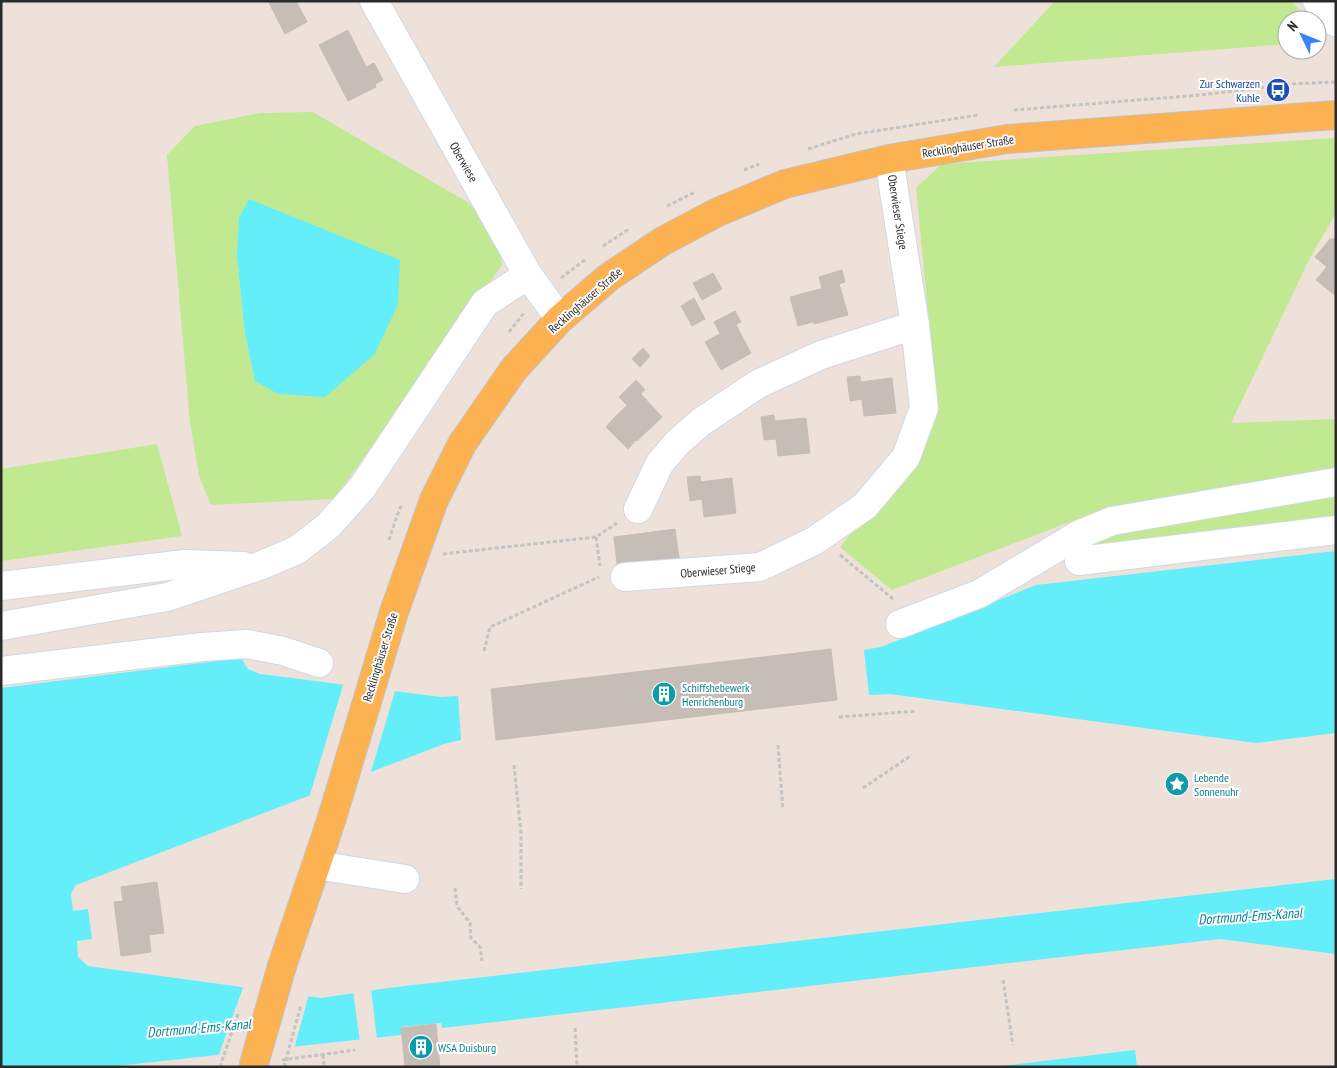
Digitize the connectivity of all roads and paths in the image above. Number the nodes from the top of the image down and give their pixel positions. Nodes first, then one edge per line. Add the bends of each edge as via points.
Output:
1 (374, 1) edge
2 (1317, 1) edge
3 (1336, 22) edge
4 (1336, 82) edge
5 (1012, 110) dead end
6 (982, 114) dead end
7 (1336, 115) edge
8 (800, 151) dead end
9 (889, 159) junction
10 (763, 163) dead end
11 (736, 174) dead end
12 (699, 190) dead end
13 (665, 208) dead end
14 (632, 227) dead end
15 (601, 248) dead end
16 (587, 258) dead end
17 (535, 285) junction
18 (560, 319) junction
19 (915, 325) junction
20 (506, 336) dead end
21 (1336, 482) edge
22 (403, 503) dead end
23 (638, 509) joint
24 (1336, 530) edge
25 (1078, 535) junction
26 (596, 537) junction
27 (819, 538) junction
28 (388, 546) dead end
29 (436, 554) dead end
30 (259, 566) junction
31 (613, 576) junction
32 (1, 586) edge
33 (896, 612) joint
34 (1, 626) edge
35 (484, 651) dead end
36 (319, 663) dead end
37 (1, 671) edge
38 (916, 711) dead end
39 (839, 717) dead end
40 (778, 745) dead end
41 (912, 755) dead end
42 (514, 765) dead end
43 (864, 788) dead end
44 (783, 810) dead end
45 (316, 865) junction
46 (405, 879) dead end
47 (455, 888) dead end
48 (520, 889) dead end
49 (482, 961) dead end
50 (1004, 980) dead end
51 (303, 996) dead end
52 (241, 1005) dead end
53 (575, 1028) dead end
54 (1013, 1045) dead end
55 (355, 1050) dead end
56 (323, 1055) junction
57 (263, 1064) edge
58 (220, 1067) edge
59 (284, 1067) edge
60 (324, 1067) edge
61 (577, 1067) edge

1 - 17 lane, Oberwiese
2 - 3 lane
4 - 5 path
6 - 8 path via 856,134
7 - 9 main road, Recklinghäuser Straße via 1007,139
9 - 18 main road, Recklinghäuser Straße via 785,184 718,212 662,241 609,277
9 - 19 lane, Oberwieser Stiege
10 - 11 path
12 - 13 path
14 - 15 path
16 - 17 path via 565,274
17 - 18 lane, Oberwiese
17 - 20 path via 525,313
17 - 30 lane via 485,303 362,488 328,526 297,550
18 - 45 main road, Recklinghäuser Straße via 514,369 462,444 434,500 412,556
19 - 23 lane via 821,355 758,384 700,422 660,463
19 - 27 lane, Oberwieser Stiege via 924,408 906,457 865,506
21 - 25 lane via 1112,521
22 - 28 path
23 - 26 path
24 - 25 lane via 1079,562
25 - 33 lane via 979,594
26 - 29 path
26 - 31 path
27 - 31 lane, Oberwieser Stiege via 760,567
27 - 33 path
30 - 32 lane via 185,564
30 - 34 lane via 167,597
31 - 35 path via 490,627
36 - 37 lane via 247,644
38 - 39 path
40 - 44 path
41 - 43 path
42 - 48 path via 521,833
45 - 46 lane
45 - 57 main road, Recklinghäuser Straße, bridge via 282,966
47 - 49 path via 457,906 470,923 471,938 480,946
50 - 54 path
51 - 59 path, bridge
52 - 58 path
53 - 61 path
55 - 56 path
56 - 57 path
56 - 60 path

